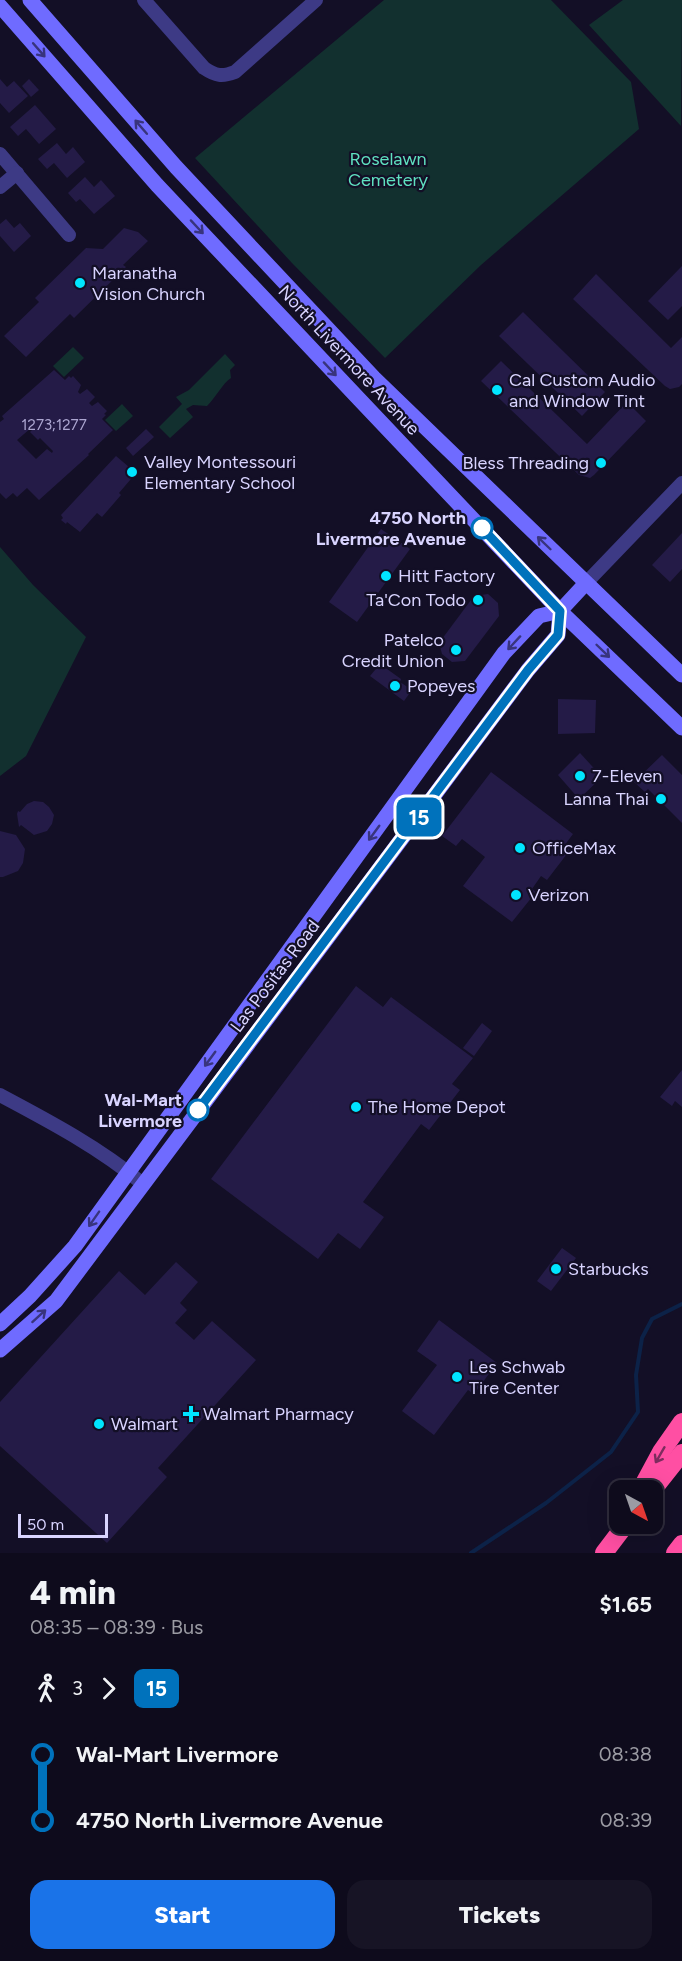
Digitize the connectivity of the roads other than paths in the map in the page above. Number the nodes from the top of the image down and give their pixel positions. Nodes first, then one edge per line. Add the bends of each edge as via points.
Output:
1 (30, 0) edge
2 (144, 0) edge
3 (316, 0) edge
4 (0, 6) edge
5 (0, 154) edge
6 (17, 173) junction
7 (0, 187) edge
8 (69, 236) dead end
9 (682, 483) edge
10 (586, 583) junction
11 (560, 611) junction
12 (682, 675) edge
13 (682, 728) edge
14 (0, 1095) edge
15 (128, 1171) junction
16 (143, 1184) junction
17 (0, 1324) edge
18 (0, 1350) edge
19 (682, 1422) edge
20 (682, 1454) edge
21 (646, 1480) edge
22 (661, 1480) edge
23 (618, 1534) edge
24 (682, 1545) edge
25 (604, 1553) edge
26 (675, 1553) edge

10 -> 1 main road, North Livermore Avenue via 374,378 176,168
2 - 3 street via 204,68 225,76 235,72
4 -> 11 main road, North Livermore Avenue via 164,192
5 - 6 street
6 - 7 street
6 - 8 street
9 - 10 street
10 - 11 main road, Las Positas Road
10 - 12 main road, North Livermore Avenue
11 -> 13 main road, North Livermore Avenue
11 -> 15 main road, Las Positas Road via 539,616 504,653
11 - 16 main road, Las Positas Road via 558,635
14 - 15 street
15 - 16 street
15 -> 17 main road, Las Positas Road via 75,1246
18 -> 16 main road, Las Positas Road via 56,1301
19 -> 21 highway
20 - 22 highway
23 - 25 highway
24 - 26 highway

